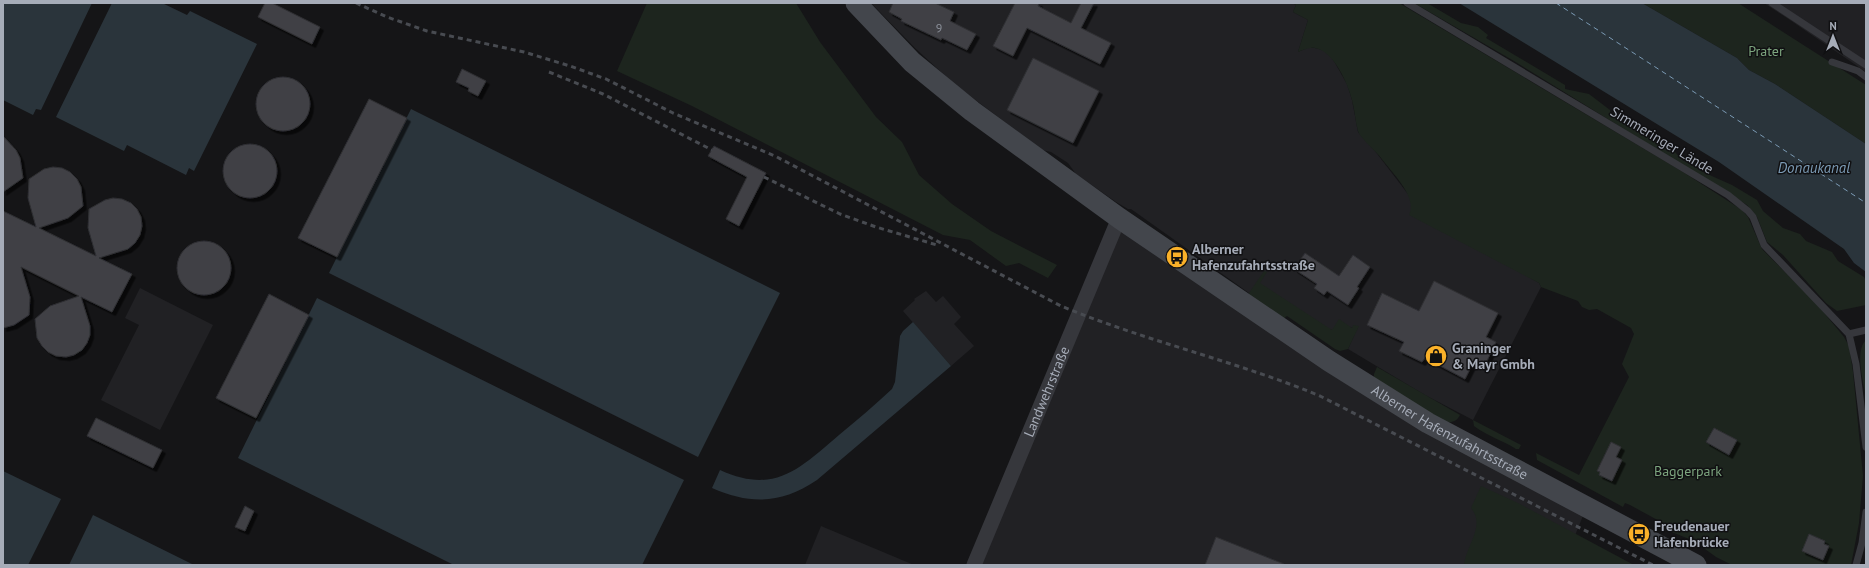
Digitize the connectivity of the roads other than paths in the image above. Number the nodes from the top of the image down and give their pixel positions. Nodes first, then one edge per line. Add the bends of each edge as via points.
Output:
1 (856, 3) edge
2 (1407, 3) edge
3 (1772, 3) edge
4 (1832, 62) dead end
5 (1866, 65) edge
6 (1866, 77) edge
7 (1119, 218) junction
8 (1866, 330) edge
9 (1849, 334) junction
10 (1866, 447) edge
11 (1866, 512) edge
12 (974, 565) edge
13 (1696, 565) edge
14 (1856, 565) edge

1 - 7 street, Alberner Hafenzufahrtsstraße via 912,62 972,111
2 - 9 lane, Simmeringer Lände via 1742,205 1753,216 1764,245
3 - 5 lane
4 - 6 lane via 1858,71
7 - 12 street, Landwehrstraße
7 - 13 street, Alberner Hafenzufahrtsstraße via 1273,324 1403,408
8 - 9 lane
9 - 10 lane via 1856,364
11 - 14 lane

